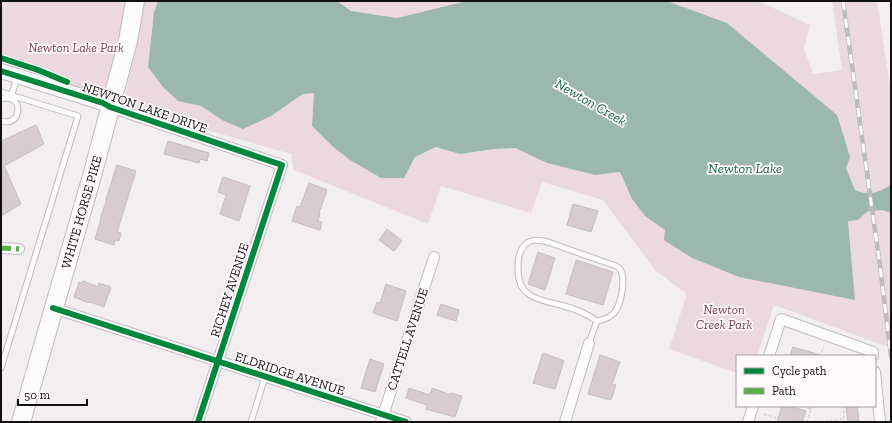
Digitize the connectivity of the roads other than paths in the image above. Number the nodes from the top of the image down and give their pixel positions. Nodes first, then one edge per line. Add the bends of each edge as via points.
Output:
1 (136, 1) edge
2 (1, 71) edge
3 (17, 76) junction
4 (1, 92) edge
5 (11, 97) junction
6 (1, 99) edge
7 (110, 108) junction
8 (1, 121) edge
9 (282, 165) joint
10 (1, 248) edge
11 (19, 249) dead end
12 (434, 257) dead end
13 (53, 308) junction
14 (597, 321) junction
15 (589, 343) joint
16 (873, 354) edge
17 (769, 355) edge
18 (218, 361) junction
19 (1, 368) edge
20 (265, 377) junction
21 (876, 382) edge
22 (753, 407) edge
23 (382, 418) edge
24 (20, 422) edge
25 (198, 422) edge
26 (251, 422) edge
27 (406, 422) edge
28 (565, 422) edge
29 (748, 422) edge
30 (880, 422) edge

1 - 7 highway, WHITE HORSE PIKE
2 - 3 street, NEWTON LAKE DRIVE
3 - 5 lane
3 - 7 street, NEWTON LAKE DRIVE
4 - 5 lane
5 - 6 lane
5 - 8 lane via 17,104 17,116 8,122
5 - 19 lane via 78,116
7 - 9 street, NEWTON LAKE DRIVE
7 - 13 highway, WHITE HORSE PIKE
9 - 18 street, RICHEY AVENUE
10 - 11 street
12 - 23 street, CATTELL AVENUE
13 - 18 street, ELDRIDGE AVENUE
13 - 24 highway, WHITE HORSE PIKE
14 - 14 lane via 610,316 618,304 623,286 623,274 618,268 548,242 538,240 525,243 518,259 518,276 522,289 535,299 582,312
14 - 15 lane
15 - 28 street
16 - 17 street via 780,319
18 - 20 street, ELDRIDGE AVENUE
18 - 25 street, RICHEY AVENUE
20 - 23 street, ELDRIDGE AVENUE
20 - 26 lane
21 - 30 street
22 - 29 street
23 - 27 street, ELDRIDGE AVENUE

